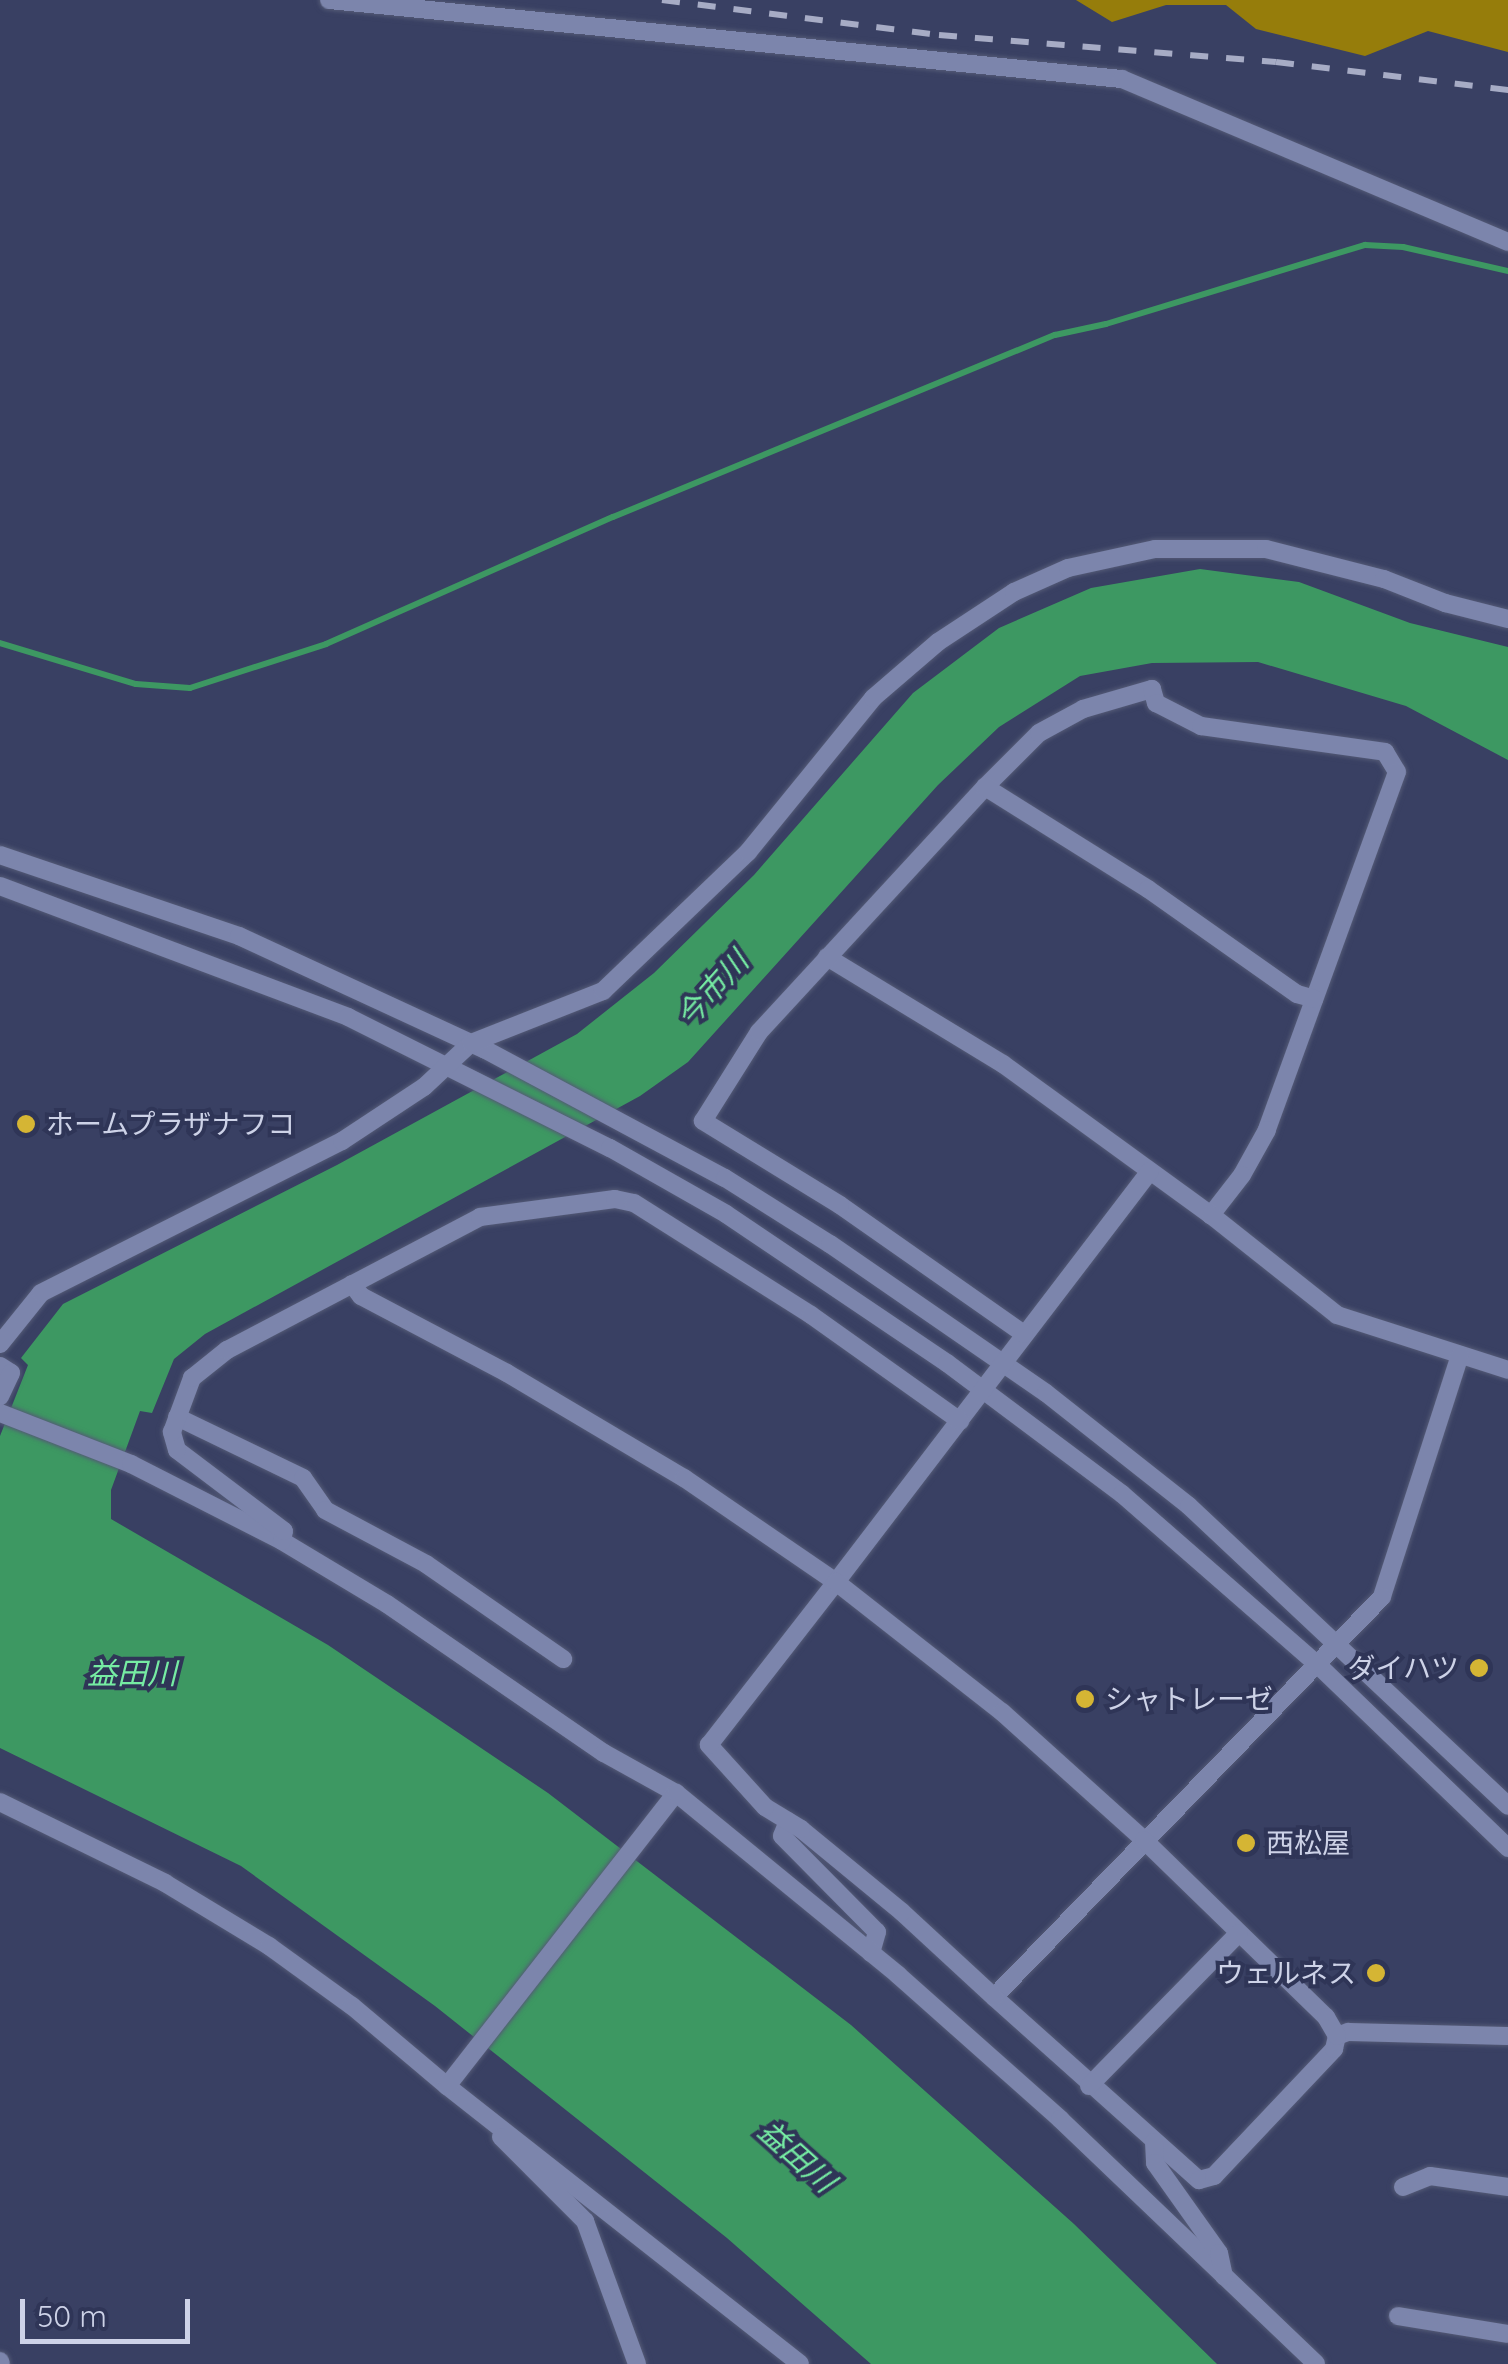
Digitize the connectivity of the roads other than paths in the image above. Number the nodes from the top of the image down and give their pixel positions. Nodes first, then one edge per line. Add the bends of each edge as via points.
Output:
1 (329, 0) edge
2 (1508, 242) edge
3 (1508, 619) edge
4 (984, 787) junction
5 (0, 855) edge
6 (0, 886) edge
7 (827, 957) junction
8 (1314, 1000) junction
9 (477, 1046) junction
10 (446, 1064) junction
11 (1150, 1171) junction
12 (1212, 1215) junction
13 (352, 1284) junction
14 (1024, 1334) junction
15 (0, 1344) edge
16 (1460, 1355) junction
17 (1003, 1364) junction
18 (0, 1366) edge
19 (1508, 1370) edge
20 (984, 1389) junction
21 (0, 1397) edge
22 (0, 1413) edge
23 (177, 1417) junction
24 (960, 1421) junction
25 (282, 1541) junction
26 (836, 1582) junction
27 (1339, 1644) junction
28 (563, 1659) dead end
29 (1318, 1665) junction
30 (676, 1793) junction
31 (0, 1802) edge
32 (1508, 1806) edge
33 (788, 1821) junction
34 (1144, 1840) junction
35 (1508, 1848) edge
36 (1239, 1932) junction
37 (871, 1953) junction
38 (994, 1997) junction
39 (1337, 2036) junction
40 (1508, 2036) edge
41 (452, 2079) junction
42 (1090, 2086) junction
43 (495, 2123) junction
44 (1154, 2142) junction
45 (1508, 2187) edge
46 (1402, 2188) dead end
47 (1225, 2278) junction
48 (1398, 2316) dead end
49 (1508, 2334) edge
50 (637, 2364) edge
51 (800, 2364) edge
52 (1316, 2364) edge

1 - 2 street via 1122,80
3 - 9 street via 1266,549 1155,549 1068,568 1014,592 938,642 873,698 748,852 604,991
4 - 7 street
4 - 8 street
4 - 8 street via 1039,733 1083,709 1152,689 1156,703 1201,726 1385,752 1397,772
5 - 9 street via 239,936
6 - 10 street via 239,972
7 - 11 street via 1003,1064
7 - 14 street via 759,1032 703,1121 840,1205
8 - 12 street via 1267,1130
9 - 10 street
9 - 17 street via 632,1126 830,1244
10 - 15 street via 424,1087 342,1141 41,1293
10 - 20 street via 726,1214
11 - 12 street
11 - 14 street
12 - 16 street via 1337,1315
13 - 23 street via 206,1363 192,1378
13 - 24 street via 480,1217 615,1198 810,1315
13 - 26 street via 362,1296 684,1478
14 - 17 street
16 - 19 street
16 - 27 street via 1382,1597
17 - 20 street
17 - 27 street via 1189,1506
18 - 21 street via 11,1372
20 - 24 street
20 - 29 street via 1122,1494
22 - 25 street via 131,1464
23 - 25 street via 177,1450 284,1530
23 - 28 street via 303,1478 325,1510 426,1564
24 - 26 street
25 - 30 street via 604,1753
26 - 33 street via 708,1746 764,1807
26 - 34 street via 1002,1712
27 - 29 street
27 - 32 street
29 - 34 street
29 - 35 street
30 - 37 street
30 - 41 street
31 - 41 street via 147,1874 269,1946
33 - 37 street via 782,1836 877,1932
33 - 38 street
34 - 36 street
34 - 38 street
36 - 39 street via 1326,2017
36 - 42 street
37 - 47 street via 1060,2119
38 - 42 street
39 - 40 street
39 - 44 street via 1334,2049 1214,2176 1199,2180
41 - 43 street
42 - 44 street
43 - 50 street via 504,2145 585,2220
43 - 51 street
44 - 47 street via 1156,2163 1219,2253
45 - 46 street via 1430,2176
47 - 52 street
48 - 49 street

